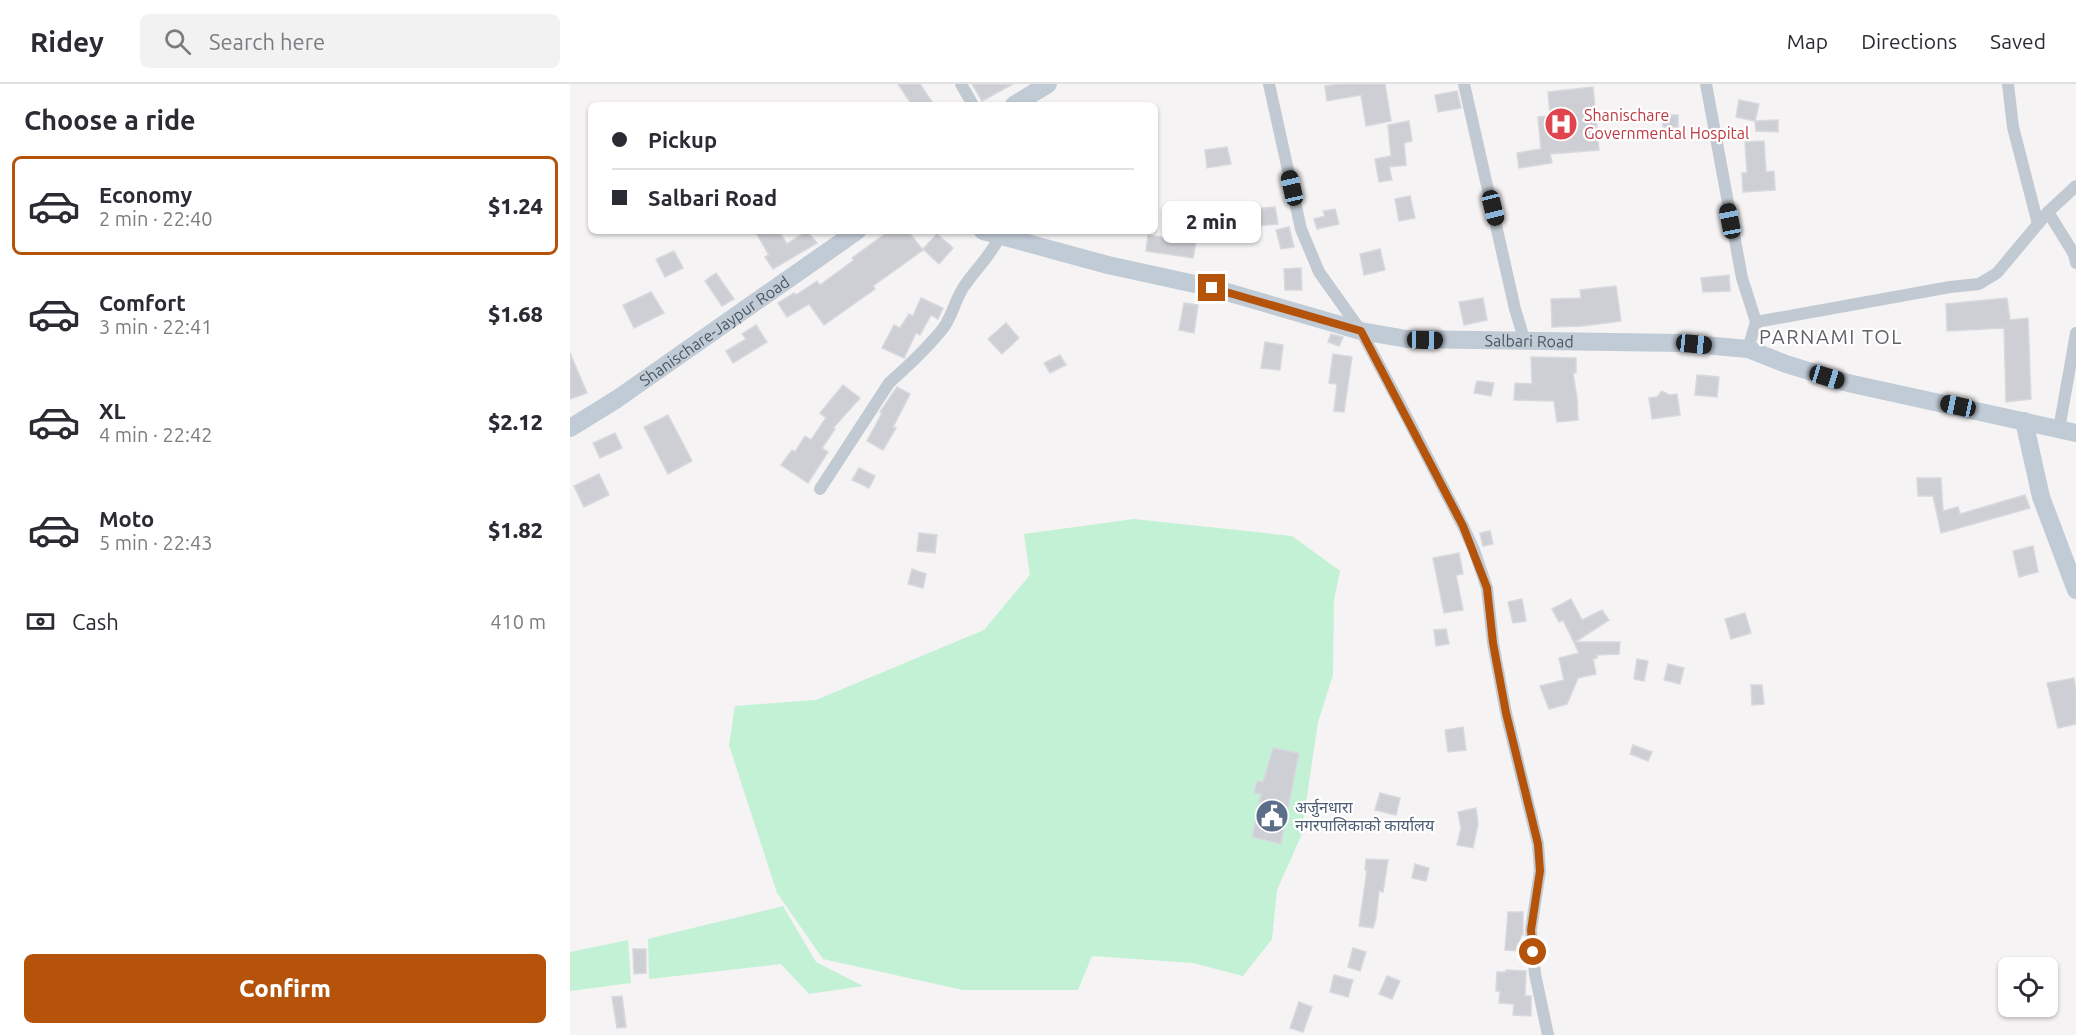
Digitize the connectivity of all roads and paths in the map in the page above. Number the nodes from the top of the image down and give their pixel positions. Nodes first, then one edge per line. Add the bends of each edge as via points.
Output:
1 (961, 84) edge
2 (1048, 84) edge
3 (1269, 84) edge
4 (1464, 84) edge
5 (1706, 84) edge
6 (2008, 84) edge
7 (971, 102) edge
8 (1019, 102) edge
9 (2076, 186) edge
10 (2048, 212) junction
11 (2038, 224) junction
12 (853, 234) edge
13 (992, 234) edge
14 (2076, 263) edge
15 (1756, 322) junction
16 (1361, 331) junction
17 (2076, 333) edge
18 (1525, 342) junction
19 (1748, 349) junction
20 (2024, 421) junction
21 (570, 428) edge
22 (2067, 431) edge
23 (820, 489) dead end
24 (2076, 590) edge
25 (1548, 1035) edge

1 - 7 street
2 - 8 street
3 - 16 street via 1301,229 1319,272
4 - 18 street
5 - 15 street via 1742,279
6 - 11 street via 2013,127
9 - 10 street
10 - 11 street
10 - 14 street
11 - 15 street via 1997,273 1978,284
12 - 21 street, Shanischare-Jaypur Road
13 - 16 street, Salbari Road via 1212,288
13 - 23 street via 993,250 963,287 944,327 889,383
15 - 19 street
16 - 18 street, Salbari Road via 1407,339
16 - 25 street via 1463,526 1487,588 1506,713 1538,844 1540,871 1531,930 1535,974
17 - 22 street
18 - 19 street, Salbari Road via 1682,343
19 - 20 street, Salbari Road via 1848,383
20 - 22 street, Salbari Road
20 - 24 street via 2041,497

